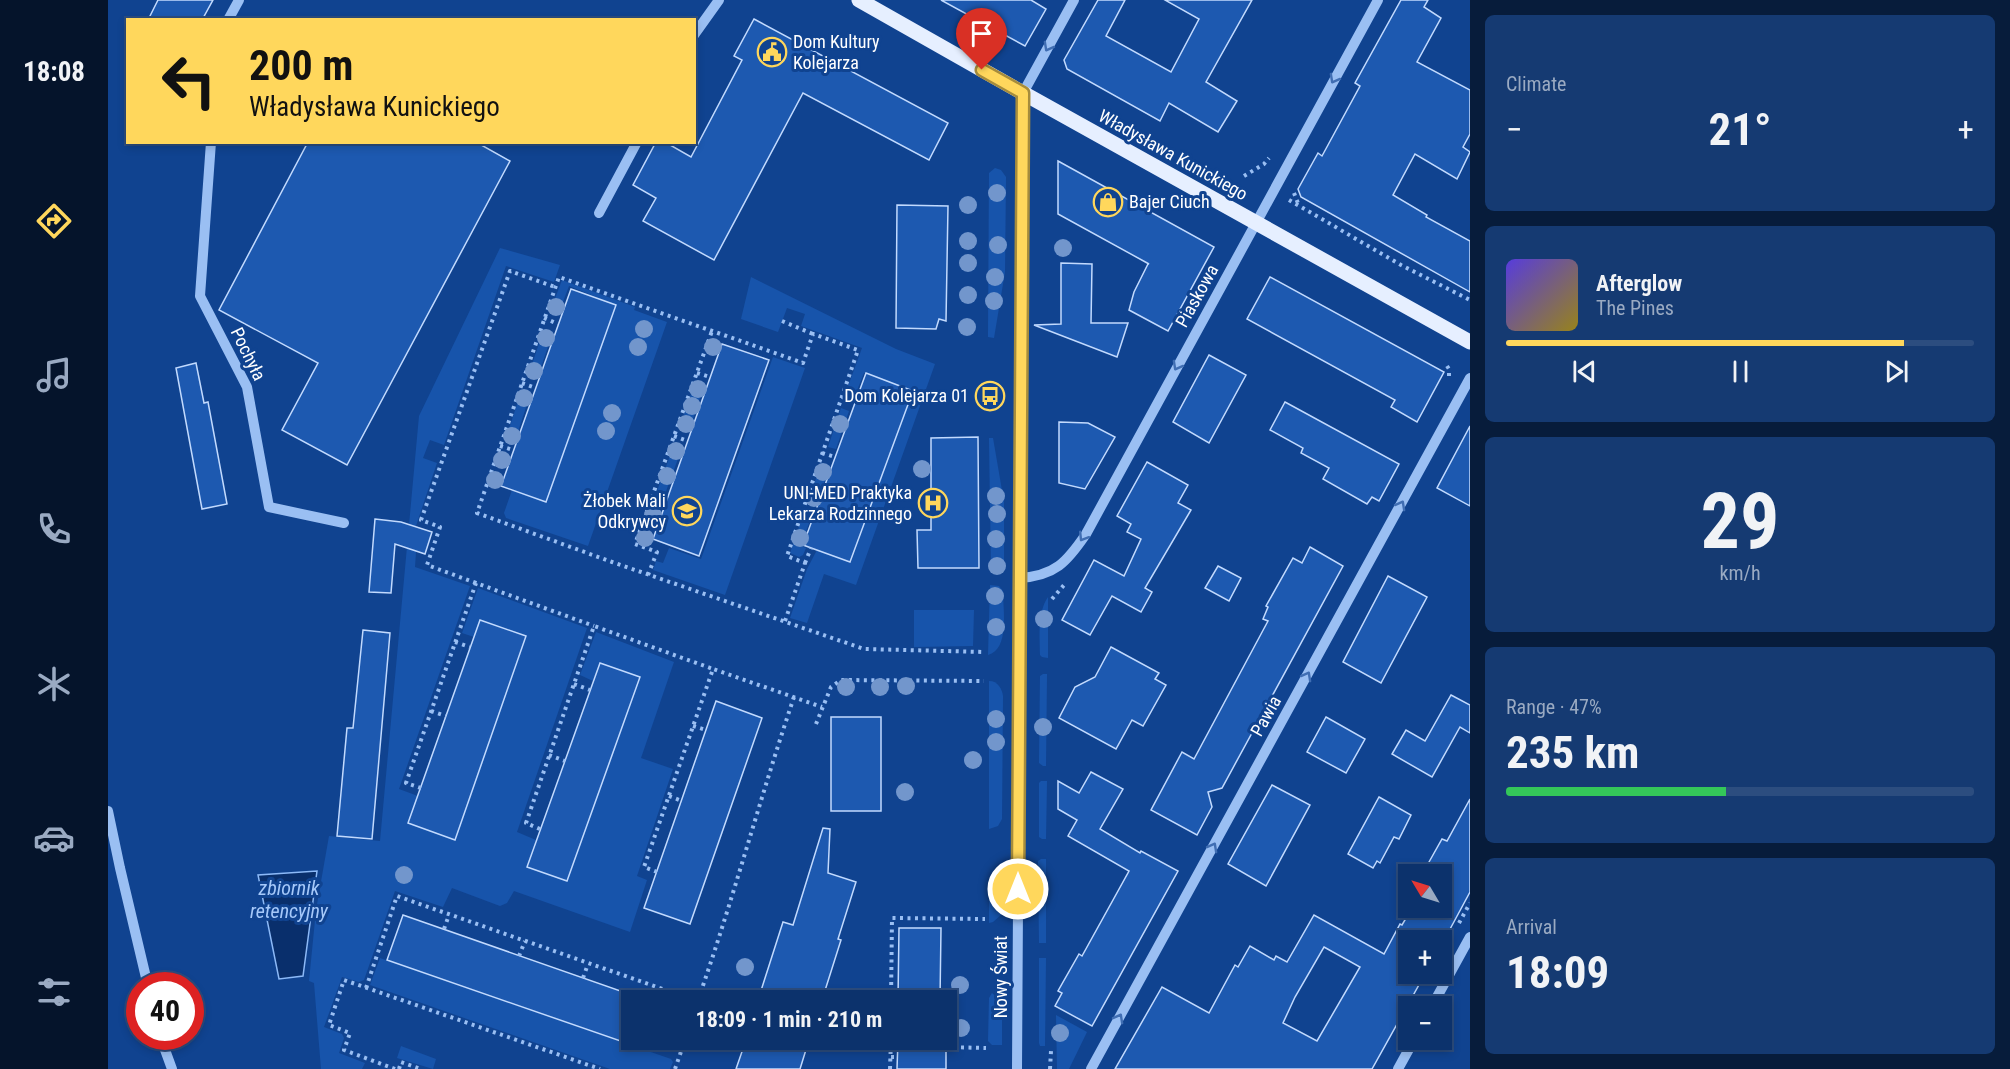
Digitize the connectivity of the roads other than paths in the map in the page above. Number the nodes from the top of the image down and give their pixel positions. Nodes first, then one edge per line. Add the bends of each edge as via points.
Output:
1 (239, 0) edge
2 (719, 0) edge
3 (859, 0) edge
4 (1074, 0) edge
5 (1378, 0) edge
6 (229, 18) edge
7 (696, 32) edge
8 (1023, 93) junction
9 (211, 144) edge
10 (636, 144) edge
11 (599, 213) dead end
12 (1256, 222) junction
13 (1470, 342) edge
14 (1470, 378) edge
15 (344, 523) dead end
16 (1019, 578) junction
17 (108, 811) edge
18 (1470, 937) edge
19 (145, 972) edge
20 (1438, 996) edge
21 (165, 1050) edge
22 (1408, 1050) edge
23 (172, 1069) edge
24 (1017, 1069) edge
25 (1091, 1069) edge
26 (1398, 1069) edge

1 - 6 street
2 - 7 street
3 - 8 main road, Władysława Kunickiego
4 -> 8 street
5 -> 12 street, Piaskowa
8 - 12 main road, Władysława Kunickiego
8 - 16 street, Nowy Świat
9 - 15 street, Pochyła via 200,296 247,387 269,507
10 - 11 street
12 - 13 main road, Władysława Kunickiego
12 -> 16 street, Piaskowa via 1086,534 1053,571
25 -> 14 street, Pawia
16 - 24 street, Nowy Świat
17 - 19 street
18 - 20 street
21 - 23 street
22 - 26 street

